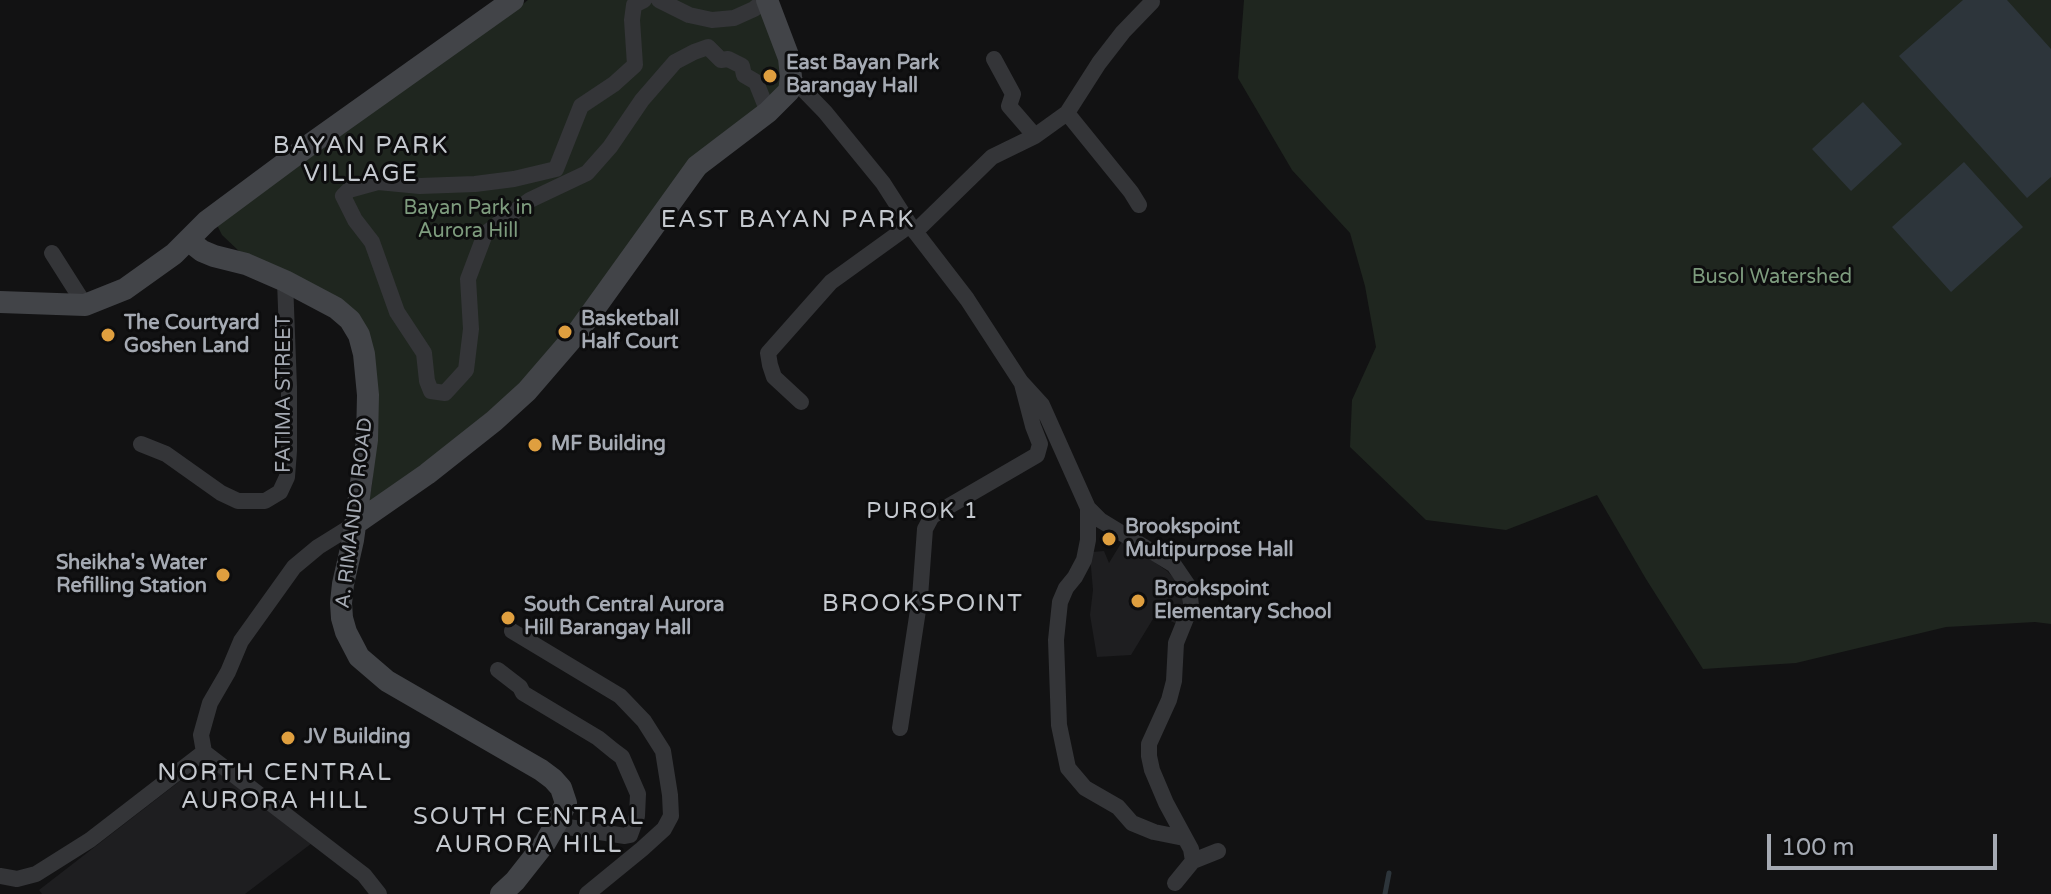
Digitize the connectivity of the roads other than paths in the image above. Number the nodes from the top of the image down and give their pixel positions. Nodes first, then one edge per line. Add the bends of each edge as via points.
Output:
1 (513, 0) edge
2 (644, 0) edge
3 (659, 0) edge
4 (766, 0) edge
5 (1152, 2) dead end
6 (994, 59) dead end
7 (791, 77) junction
8 (768, 112) junction
9 (1067, 113) junction
10 (1035, 136) junction
11 (1139, 205) dead end
12 (207, 221) junction
13 (913, 229) junction
14 (188, 240) junction
15 (52, 253) dead end
16 (237, 260) junction
17 (285, 281) junction
18 (0, 302) edge
19 (85, 305) junction
20 (1021, 382) junction
21 (801, 402) dead end
22 (141, 444) dead end
23 (1088, 508) junction
24 (355, 524) junction
25 (512, 631) dead end
26 (498, 670) dead end
27 (900, 728) dead end
28 (204, 752) junction
29 (558, 820) junction
30 (1184, 838) junction
31 (1218, 851) dead end
32 (1193, 861) junction
33 (0, 876) edge
34 (1175, 883) dead end
35 (379, 894) edge
36 (501, 894) edge
37 (587, 894) edge

1 - 12 main road
2 - 8 street via 634,5 635,65 581,106 556,169 475,184 378,182 343,196 372,242 397,312 424,353 431,391 445,393 466,370 471,329 468,279 485,234 530,200 587,173 675,62 708,47 721,60 742,66 744,75 756,82
3 - 4 street via 712,20 734,18
4 - 7 main road
5 - 9 street via 1099,63
6 - 10 street via 1013,94 1009,106
7 - 8 main road via 789,91
7 - 13 street via 883,183
8 - 24 main road via 697,166 577,333 527,391 427,474
9 - 10 street
9 - 11 street
10 - 13 street via 992,157
12 - 14 main road
12 - 16 main road, A. RIMANDO ROAD via 216,241
13 - 20 street
13 - 21 street via 831,282 768,353 774,377
14 - 16 main road, A. RIMANDO ROAD via 214,256
14 - 19 main road via 125,289
15 - 19 street
16 - 17 main road, A. RIMANDO ROAD
17 - 22 street, FATIMA STREET via 289,451 280,492 265,501 238,501 166,454
17 - 24 main road, A. RIMANDO ROAD via 336,308 359,335 368,395
18 - 19 main road
20 - 23 street via 1042,405
20 - 27 street via 1040,444 1037,455 932,516 925,529
23 - 30 street via 1174,565 1189,587 1191,606 1176,643 1174,681 1149,744 1152,770
23 - 30 street via 1084,560 1060,602 1056,640 1059,725 1068,768 1085,788 1118,807 1132,823
24 - 28 street via 294,567 241,641 210,703 201,735
24 - 29 main road, A. RIMANDO ROAD via 341,603 346,632 359,657 387,681 553,779 566,803
25 - 37 street via 620,696 663,751 671,816 664,829
26 - 29 street via 523,693 622,757 638,794 630,835 568,827
28 - 33 street via 90,840 36,874
28 - 35 street via 364,875
29 - 36 main road
30 - 32 street
31 - 32 street
32 - 34 street

